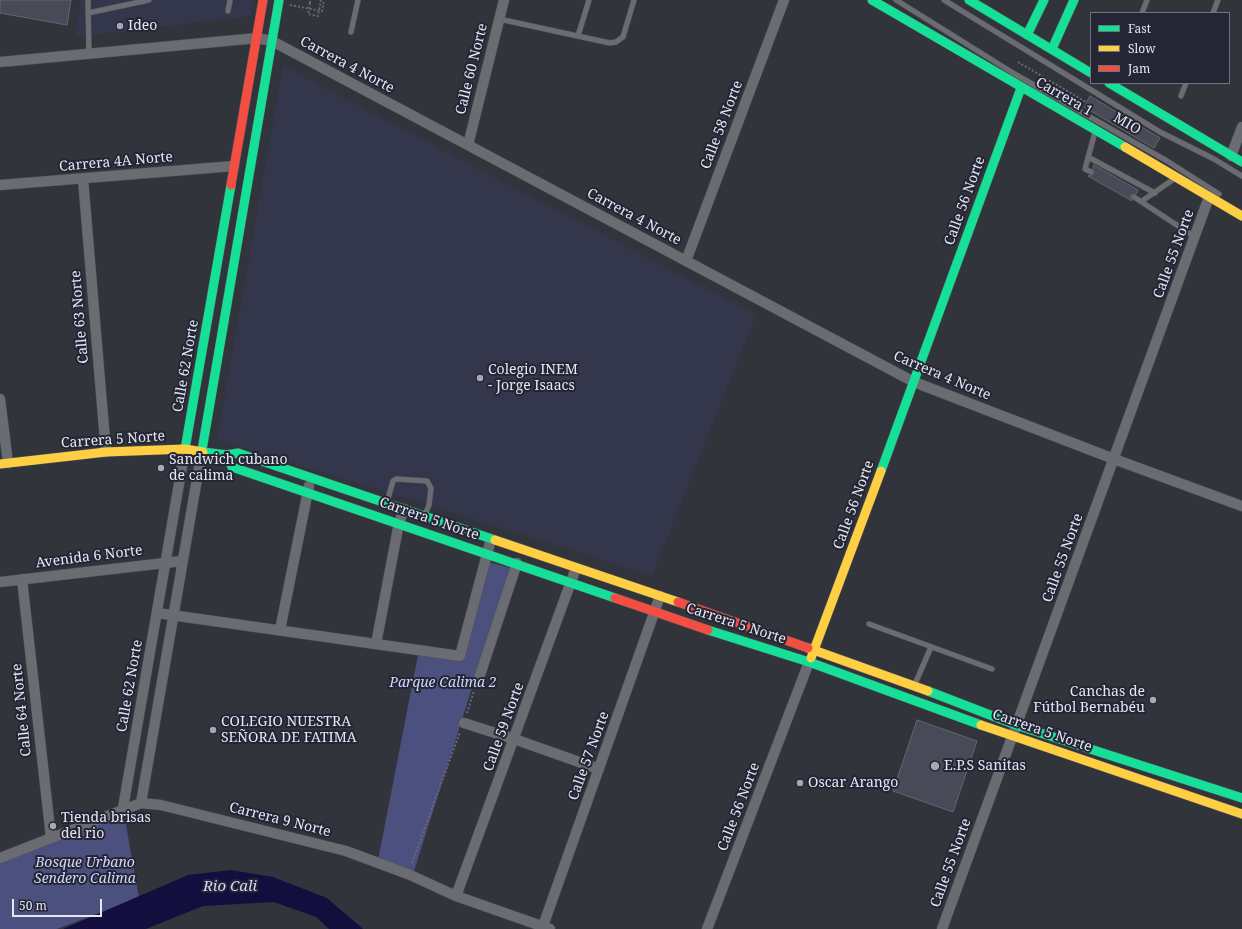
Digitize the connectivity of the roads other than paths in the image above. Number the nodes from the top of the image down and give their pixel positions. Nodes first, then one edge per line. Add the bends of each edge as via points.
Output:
1 (88, 0) edge
2 (149, 0) edge
3 (230, 0) edge
4 (263, 0) edge
5 (279, 0) edge
6 (358, 0) edge
7 (504, 0) edge
8 (588, 0) edge
9 (634, 0) edge
10 (784, 0) edge
11 (872, 0) edge
12 (896, 0) edge
13 (944, 0) edge
14 (969, 0) edge
15 (1044, 0) edge
16 (1074, 0) edge
17 (1147, 0) edge
18 (1218, 0) edge
19 (228, 11) dead end
20 (1142, 12) edge
21 (1213, 12) edge
22 (88, 13) junction
23 (499, 19) junction
24 (351, 32) dead end
25 (1027, 35) junction
26 (578, 36) junction
27 (256, 38) junction
28 (272, 41) junction
29 (1052, 50) junction
30 (89, 53) junction
31 (0, 62) edge
32 (1090, 72) edge
33 (1110, 84) edge
34 (1186, 84) edge
35 (1021, 88) junction
36 (1180, 96) dead end
37 (1242, 127) edge
38 (1095, 131) junction
39 (468, 145) junction
40 (1231, 156) junction
41 (1088, 157) junction
42 (1242, 162) edge
43 (234, 166) junction
44 (1090, 172) dead end
45 (1242, 176) edge
46 (83, 178) junction
47 (1176, 178) junction
48 (0, 186) edge
49 (1155, 193) junction
50 (1134, 197) dead end
51 (1209, 197) junction
52 (1226, 198) dead end
53 (1142, 201) junction
54 (1242, 216) edge
55 (1195, 237) junction
56 (686, 261) junction
57 (914, 382) junction
58 (0, 399) edge
59 (185, 449) junction
60 (202, 450) junction
61 (106, 452) junction
62 (227, 455) junction
63 (1114, 460) junction
64 (4, 463) edge
65 (311, 476) junction
66 (308, 492) junction
67 (387, 503) junction
68 (1242, 506) edge
69 (404, 509) junction
70 (425, 516) junction
71 (399, 523) junction
72 (491, 539) junction
73 (487, 553) junction
74 (182, 560) junction
75 (166, 562) junction
76 (517, 563) junction
77 (576, 568) junction
78 (22, 579) junction
79 (0, 582) edge
80 (572, 582) junction
81 (660, 596) junction
82 (157, 613) junction
83 (656, 613) junction
84 (173, 615) junction
85 (869, 624) dead end
86 (280, 630) junction
87 (376, 644) junction
88 (931, 647) junction
89 (814, 650) junction
90 (809, 662) junction
91 (992, 669) dead end
92 (478, 681) road end
93 (914, 685) junction
94 (464, 723) road end
95 (1016, 725) junction
96 (1012, 736) junction
97 (514, 739) junction
98 (599, 770) junction
99 (1242, 798) edge
100 (141, 802) junction
101 (123, 808) junction
102 (1242, 814) edge
103 (51, 838) junction
104 (0, 858) edge
105 (456, 896) junction
106 (547, 928) edge
107 (707, 929) edge
108 (942, 929) edge

1 - 22 lane
2 - 22 lane
3 - 19 lane
4 - 27 street, Calle 62 Norte
5 - 28 street
6 - 24 lane
7 - 23 street, Calle 60 Norte
8 - 26 lane
9 - 26 lane via 623,37 616,42
10 - 56 street, Calle 58 Norte
11 - 35 street, Carrera 1
12 - 52 lane, MIO via 1013,73 1167,161
13 - 45 lane, MIO via 1160,132
14 - 25 street
15 - 25 street
16 - 29 street
17 - 20 lane
18 - 21 lane
22 - 30 lane
23 - 26 lane
23 - 39 street, Calle 60 Norte
25 - 29 street
27 - 28 street, Carrera 4 Norte
27 - 30 street, Carrera 4 Norte
27 - 43 street, Calle 62 Norte
28 - 39 street, Carrera 4 Norte
28 - 60 street
29 - 32 street
30 - 31 street, Carrera 4 Norte
33 - 40 street
34 - 36 lane
35 - 38 street, Carrera 1
35 - 57 street, Calle 56 Norte
37 - 40 street
38 - 41 lane
38 - 47 street, Carrera 1
39 - 56 street, Carrera 4 Norte
40 - 42 street
41 - 44 lane via 1085,169
41 - 49 lane
43 - 46 street, Carrera 4A Norte
43 - 59 street, Calle 62 Norte
46 - 48 street, Carrera 4A Norte
46 - 61 street, Calle 63 Norte
47 - 49 lane
47 - 51 street, Carrera 1
49 - 53 lane
50 - 53 lane
51 - 54 street, Carrera 1
51 - 55 street, Calle 55 Norte
53 - 55 lane
55 - 63 street, Calle 55 Norte
56 - 57 street, Carrera 4 Norte
57 - 63 street, Carrera 4 Norte
57 - 89 street, Calle 56 Norte
58 - 64 street
59 - 60 street, Carrera 5 Norte
59 - 61 street, Carrera 5 Norte
59 - 75 street, Calle 62 Norte
60 - 62 street, Carrera 5 Norte
60 - 74 street
61 - 64 street, Carrera 5 Norte
62 - 65 street, Carrera 5 Norte via 238,453
62 - 66 street, Carrera 5 Norte via 232,467
63 - 68 street, Carrera 4 Norte
63 - 95 street, Calle 55 Norte
65 - 66 street
65 - 67 street, Carrera 5 Norte
66 - 71 street, Carrera 5 Norte
66 - 86 street
67 - 69 street, Carrera 5 Norte
67 - 70 lane via 396,479 427,481 431,488 430,505
69 - 70 street, Carrera 5 Norte
69 - 71 street
70 - 72 street, Carrera 5 Norte
71 - 73 street, Carrera 5 Norte
71 - 87 street
72 - 73 street
72 - 77 street, Carrera 5 Norte
73 - 76 street, Carrera 5 Norte
73 - 87 street via 460,656
74 - 75 street, Avenida 6 Norte
74 - 84 street
75 - 78 street, Avenida 6 Norte
75 - 82 street, Calle 62 Norte
76 - 80 street, Carrera 5 Norte
76 - 92 street
77 - 80 street, Calle 59 Norte
77 - 81 street, Carrera 5 Norte
78 - 79 street, Avenida 6 Norte
78 - 103 street, Calle 64 Norte
80 - 83 street, Carrera 5 Norte
80 - 97 street, Calle 59 Norte
81 - 83 street, Calle 57 Norte
81 - 89 street, Carrera 5 Norte
82 - 84 street
82 - 101 street, Calle 62 Norte
83 - 90 street, Carrera 5 Norte
83 - 98 street, Calle 57 Norte
84 - 86 street
84 - 100 street
85 - 88 lane
86 - 87 street
88 - 91 lane
88 - 93 lane
89 - 90 street, Calle 56 Norte
89 - 93 street, Carrera 5 Norte
90 - 96 street, Carrera 5 Norte
90 - 107 street, Calle 56 Norte
93 - 95 street, Carrera 5 Norte
94 - 97 street
95 - 96 street, Calle 55 Norte
95 - 99 street, Carrera 5 Norte
96 - 102 street, Carrera 5 Norte
96 - 108 street, Calle 55 Norte
97 - 98 street
97 - 105 street, Calle 59 Norte
98 - 106 street, Calle 57 Norte
100 - 101 street, Carrera 9 Norte
100 - 105 street, Carrera 9 Norte via 338,849 408,874
101 - 103 street, Carrera 9 Norte
103 - 104 street, Carrera 9 Norte
105 - 106 street, Carrera 9 Norte

